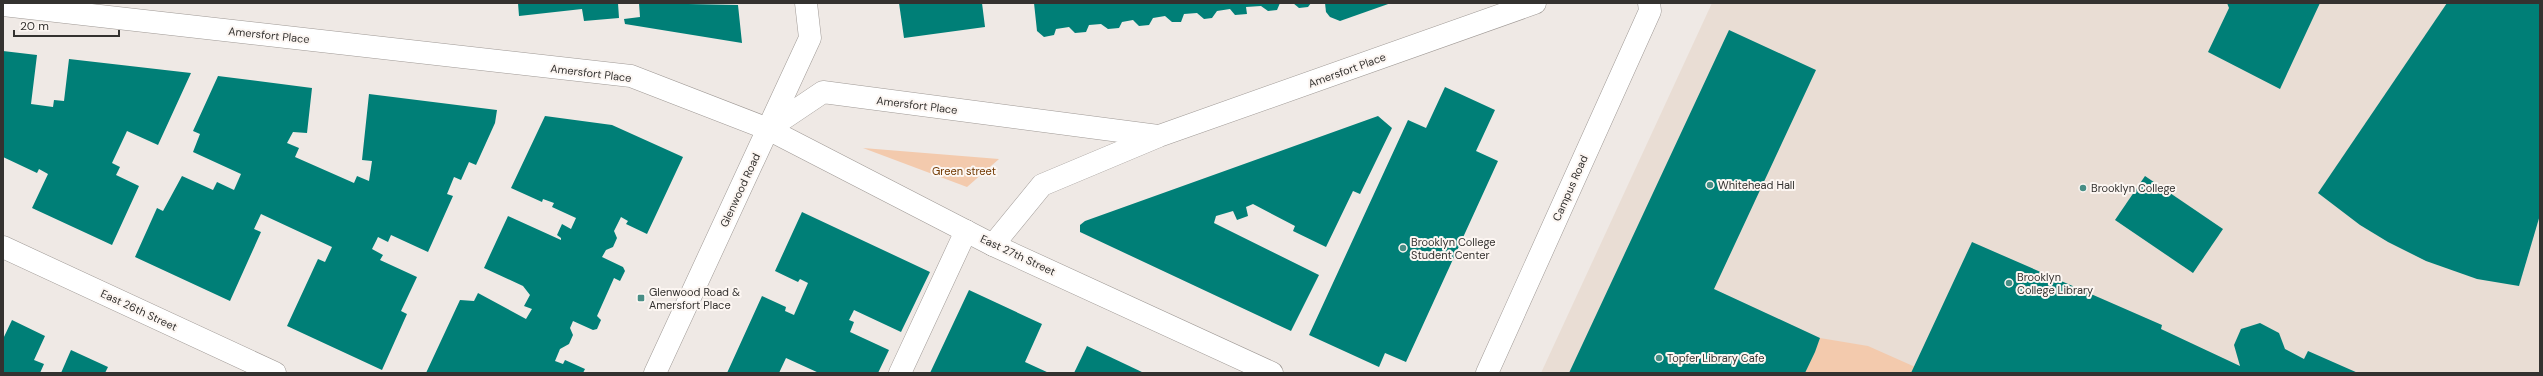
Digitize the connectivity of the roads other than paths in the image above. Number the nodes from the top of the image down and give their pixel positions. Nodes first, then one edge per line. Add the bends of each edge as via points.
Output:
1 (806, 3) edge
2 (1535, 3) edge
3 (1649, 3) edge
4 (3, 5) edge
5 (768, 129) junction
6 (1159, 136) junction
7 (966, 231) junction
8 (993, 244) junction
9 (3, 247) edge
10 (275, 373) edge
11 (655, 373) edge
12 (900, 373) edge
13 (1272, 373) edge
14 (1487, 373) edge

1 - 5 street, Glenwood Road via 810,38
2 - 6 street, Amersfort Place
3 - 14 street, Campus Road via 1650,11
4 - 5 street, Amersfort Place via 631,76
5 - 6 street, Amersfort Place via 823,92
5 - 7 street, East 27th Street
5 - 11 street, Glenwood Road
6 - 8 street, Amersfort Place via 1042,185
7 - 8 street, East 27th Street
7 - 12 street
8 - 13 street, East 27th Street
9 - 10 street, East 26th Street

